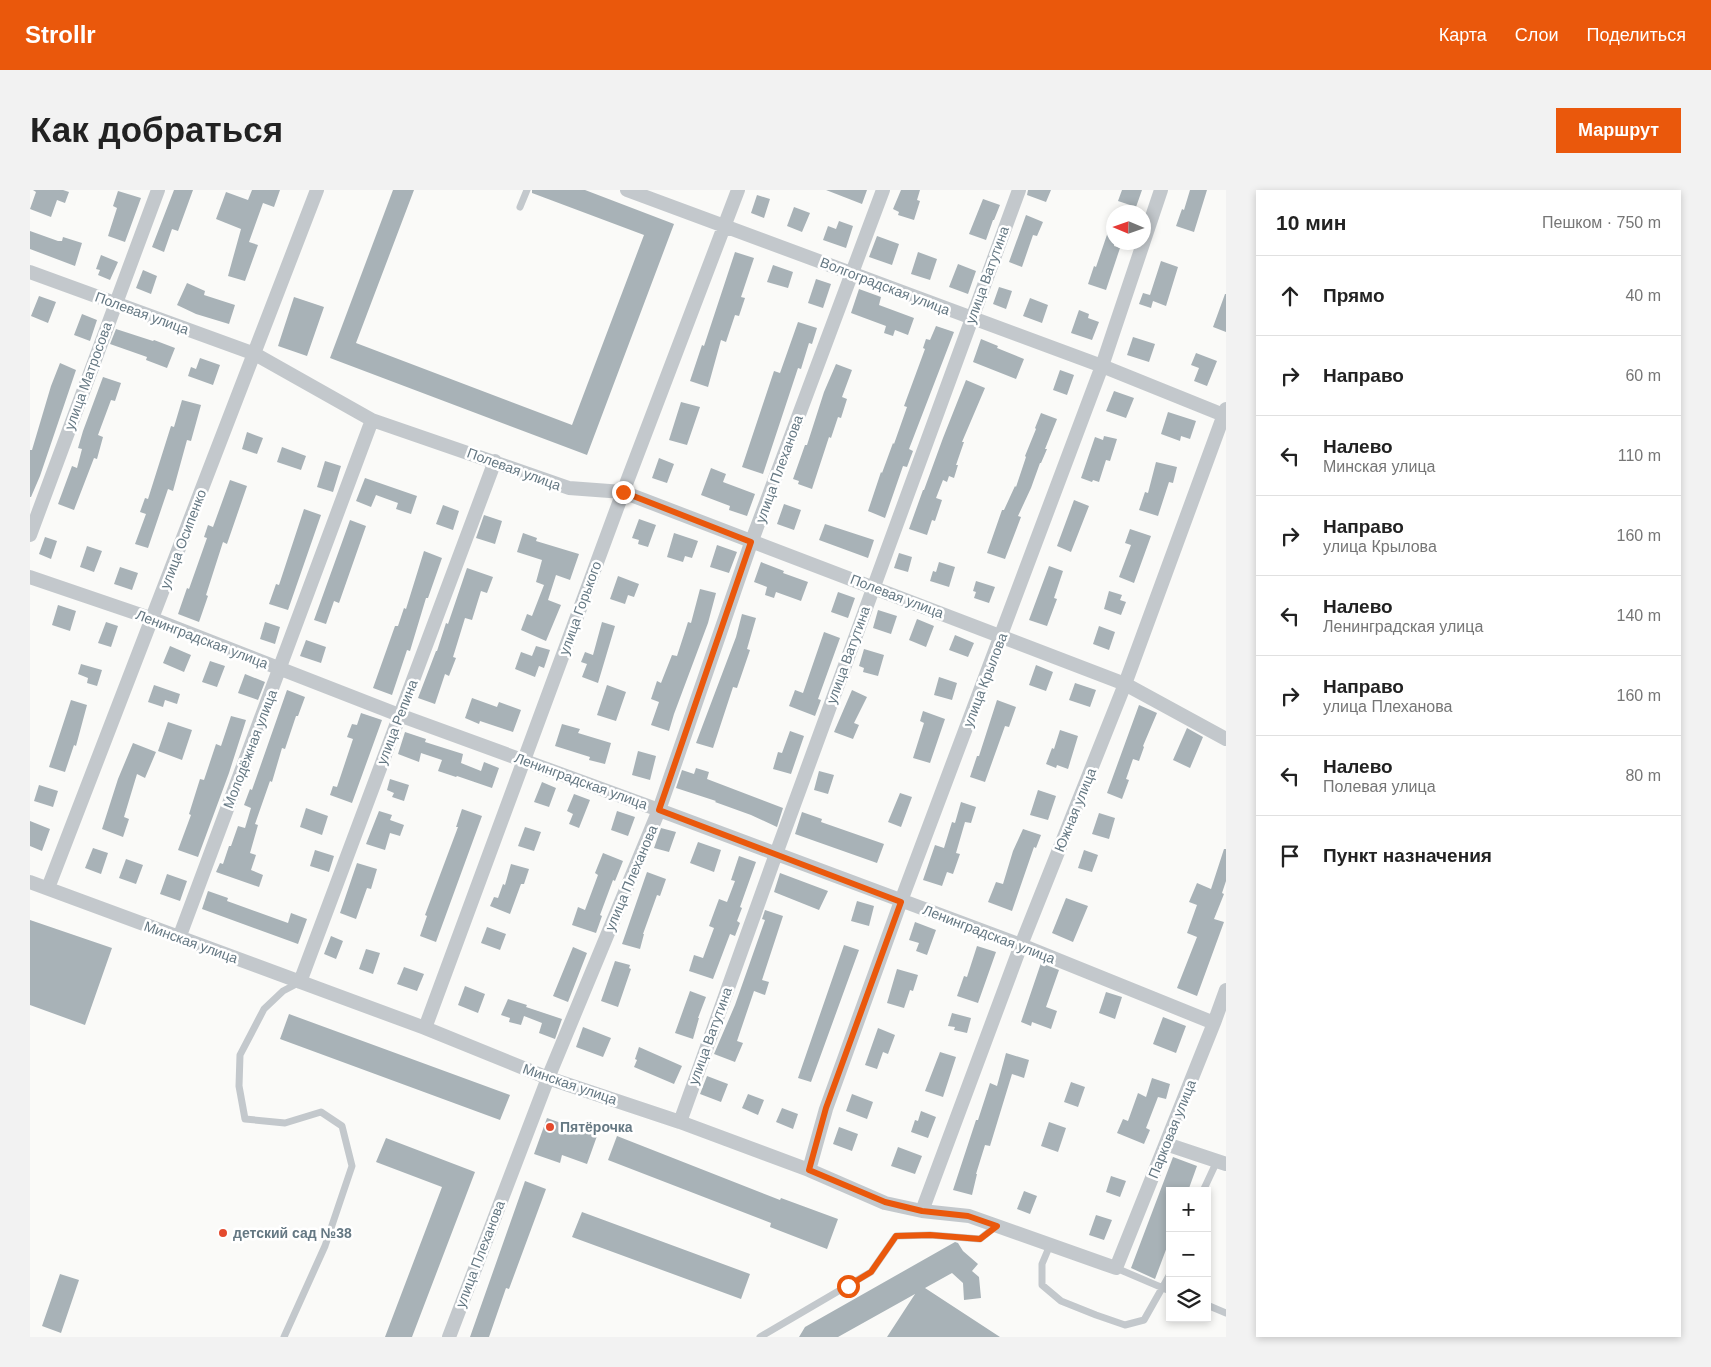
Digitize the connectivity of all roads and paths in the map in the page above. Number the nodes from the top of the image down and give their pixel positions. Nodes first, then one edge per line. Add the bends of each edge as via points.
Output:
1 (158, 190) edge
2 (318, 190) edge
3 (527, 190) edge
4 (627, 190) edge
5 (738, 190) edge
6 (883, 190) edge
7 (1019, 190) edge
8 (1162, 190) edge
9 (520, 207) dead end
10 (724, 227) junction
11 (30, 272) edge
12 (852, 273) junction
13 (116, 303) junction
14 (971, 318) junction
15 (255, 354) junction
16 (1102, 366) junction
17 (1225, 413) edge
18 (372, 420) junction
19 (495, 462) junction
20 (623, 492) junction
21 (30, 535) edge
22 (751, 542) junction
23 (30, 577) edge
24 (873, 587) junction
25 (153, 619) junction
26 (1002, 636) junction
27 (280, 670) junction
28 (1125, 684) junction
29 (399, 716) junction
30 (1226, 739) edge
31 (524, 760) junction
32 (659, 810) junction
33 (776, 854) junction
34 (30, 882) edge
35 (48, 888) junction
36 (901, 902) junction
37 (180, 938) junction
38 (1022, 945) junction
39 (300, 982) junction
40 (1226, 990) edge
41 (1214, 1023) junction
42 (425, 1028) junction
43 (548, 1078) junction
44 (680, 1122) junction
45 (1166, 1144) junction
46 (1222, 1162) edge
47 (809, 1170) junction
48 (1206, 1187) edge
49 (922, 1211) junction
50 (997, 1226) junction
51 (1050, 1245) junction
52 (1116, 1268) junction
53 (1166, 1290) edge
54 (1211, 1307) edge
55 (1226, 1313) edge
56 (772, 1334) edge
57 (284, 1337) edge
58 (449, 1337) edge
59 (760, 1337) edge

1 - 13 street, улица Матросова
2 - 15 street, улица Осипенко
3 - 9 lane
4 - 10 street, Волгоградская улица
5 - 10 street, улица Горького
6 - 12 street, улица Плеханова
7 - 14 street, улица Ватутина
8 - 16 street, улица Крылова
10 - 12 street, Волгоградская улица
10 - 20 street, улица Горького
11 - 13 street, Полевая улица
12 - 14 street, Волгоградская улица
12 - 22 street, улица Плеханова
13 - 15 street, Полевая улица
13 - 21 street, улица Матросова
14 - 16 street, Волгоградская улица
14 - 24 street, улица Ватутина
15 - 18 street, Полевая улица
15 - 25 street, улица Осипенко
16 - 17 street, Волгоградская улица
16 - 26 street, улица Крылова
17 - 28 street, Южная улица
18 - 19 street, Полевая улица
18 - 27 street, Молодёжная улица
19 - 20 street, Полевая улица via 569,488
19 - 29 street, улица Репина
20 - 22 street, Полевая улица
20 - 31 street, улица Горького
22 - 24 street, Полевая улица
22 - 32 street, улица Плеханова
23 - 25 street, Ленинградская улица
24 - 26 street, Полевая улица
24 - 33 street, улица Ватутина
25 - 27 street, Ленинградская улица
25 - 35 street, улица Осипенко
26 - 28 street, Полевая улица
26 - 36 street, улица Крылова
27 - 29 street, Ленинградская улица
27 - 37 street, Молодёжная улица
28 - 30 street, Полевая улица
28 - 38 street, Южная улица
29 - 31 street, Ленинградская улица
29 - 39 street, улица Репина
31 - 32 street, Ленинградская улица
31 - 42 street, улица Горького
32 - 33 street, Ленинградская улица
32 - 43 street, улица Плеханова
33 - 36 street, Ленинградская улица
33 - 44 street, улица Ватутина
34 - 35 street, Минская улица
35 - 37 street, Минская улица
36 - 38 street, Ленинградская улица
36 - 47 street, улица Крылова via 826,1108
37 - 39 street, Минская улица
38 - 41 street, Ленинградская улица
38 - 49 street, Южная улица
39 - 42 street, Минская улица
39 - 57 lane via 283,991 264,1009 240,1055 239,1086 245,1119 285,1123 320,1112 342,1126 352,1166 325,1246
40 - 41 street, Парковая улица
41 - 45 street, Парковая улица
42 - 43 street, Минская улица
43 - 44 street, Минская улица
43 - 58 street, улица Плеханова
44 - 47 street, Минская улица
45 - 46 street
45 - 52 street, Парковая улица
46 - 48 lane
47 - 49 street, Минская улица via 885,1202
49 - 50 street, Минская улица via 968,1216
50 - 51 street, Минская улица
50 - 56 lane via 980,1239 896,1236 871,1272
51 - 52 street, Минская улица
51 - 53 lane via 1042,1264 1042,1285 1061,1301 1096,1315 1125,1325 1144,1320
52 - 53 lane
54 - 55 lane
56 - 59 lane

